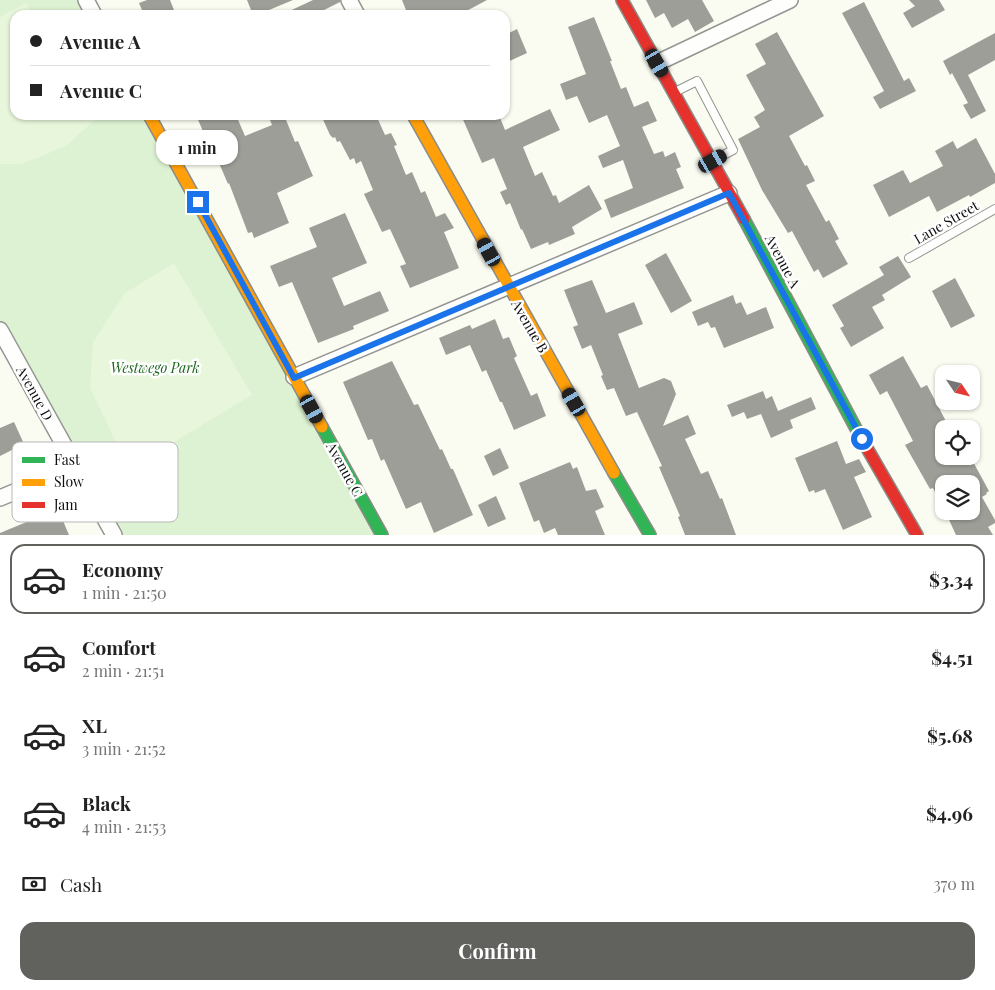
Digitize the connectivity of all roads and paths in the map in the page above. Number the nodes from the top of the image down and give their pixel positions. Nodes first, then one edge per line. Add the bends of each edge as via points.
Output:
1 (622, 0) edge
2 (790, 0) edge
3 (657, 63) junction
4 (674, 92) junction
5 (152, 120) edge
6 (416, 120) edge
7 (713, 161) junction
8 (729, 193) junction
9 (995, 209) edge
10 (909, 258) dead end
11 (508, 286) junction
12 (0, 330) edge
13 (294, 378) junction
14 (63, 442) edge
15 (12, 493) edge
16 (0, 498) edge
17 (107, 522) edge
18 (114, 535) edge
19 (382, 535) edge
20 (650, 535) edge
21 (917, 535) edge

1 - 3 street, Avenue A
2 - 3 street
3 - 4 street, Avenue A
4 - 7 street, Avenue A
4 - 7 lane via 697,81 733,150
5 - 13 street, Avenue C
6 - 11 street, Avenue B
7 - 8 street, Avenue A
8 - 11 street
8 - 21 street, Avenue A
9 - 10 lane, Lane Street
11 - 13 street
11 - 20 street, Avenue B
12 - 14 street, Avenue D
13 - 19 street, Avenue C
15 - 16 street
17 - 18 street, Avenue D

